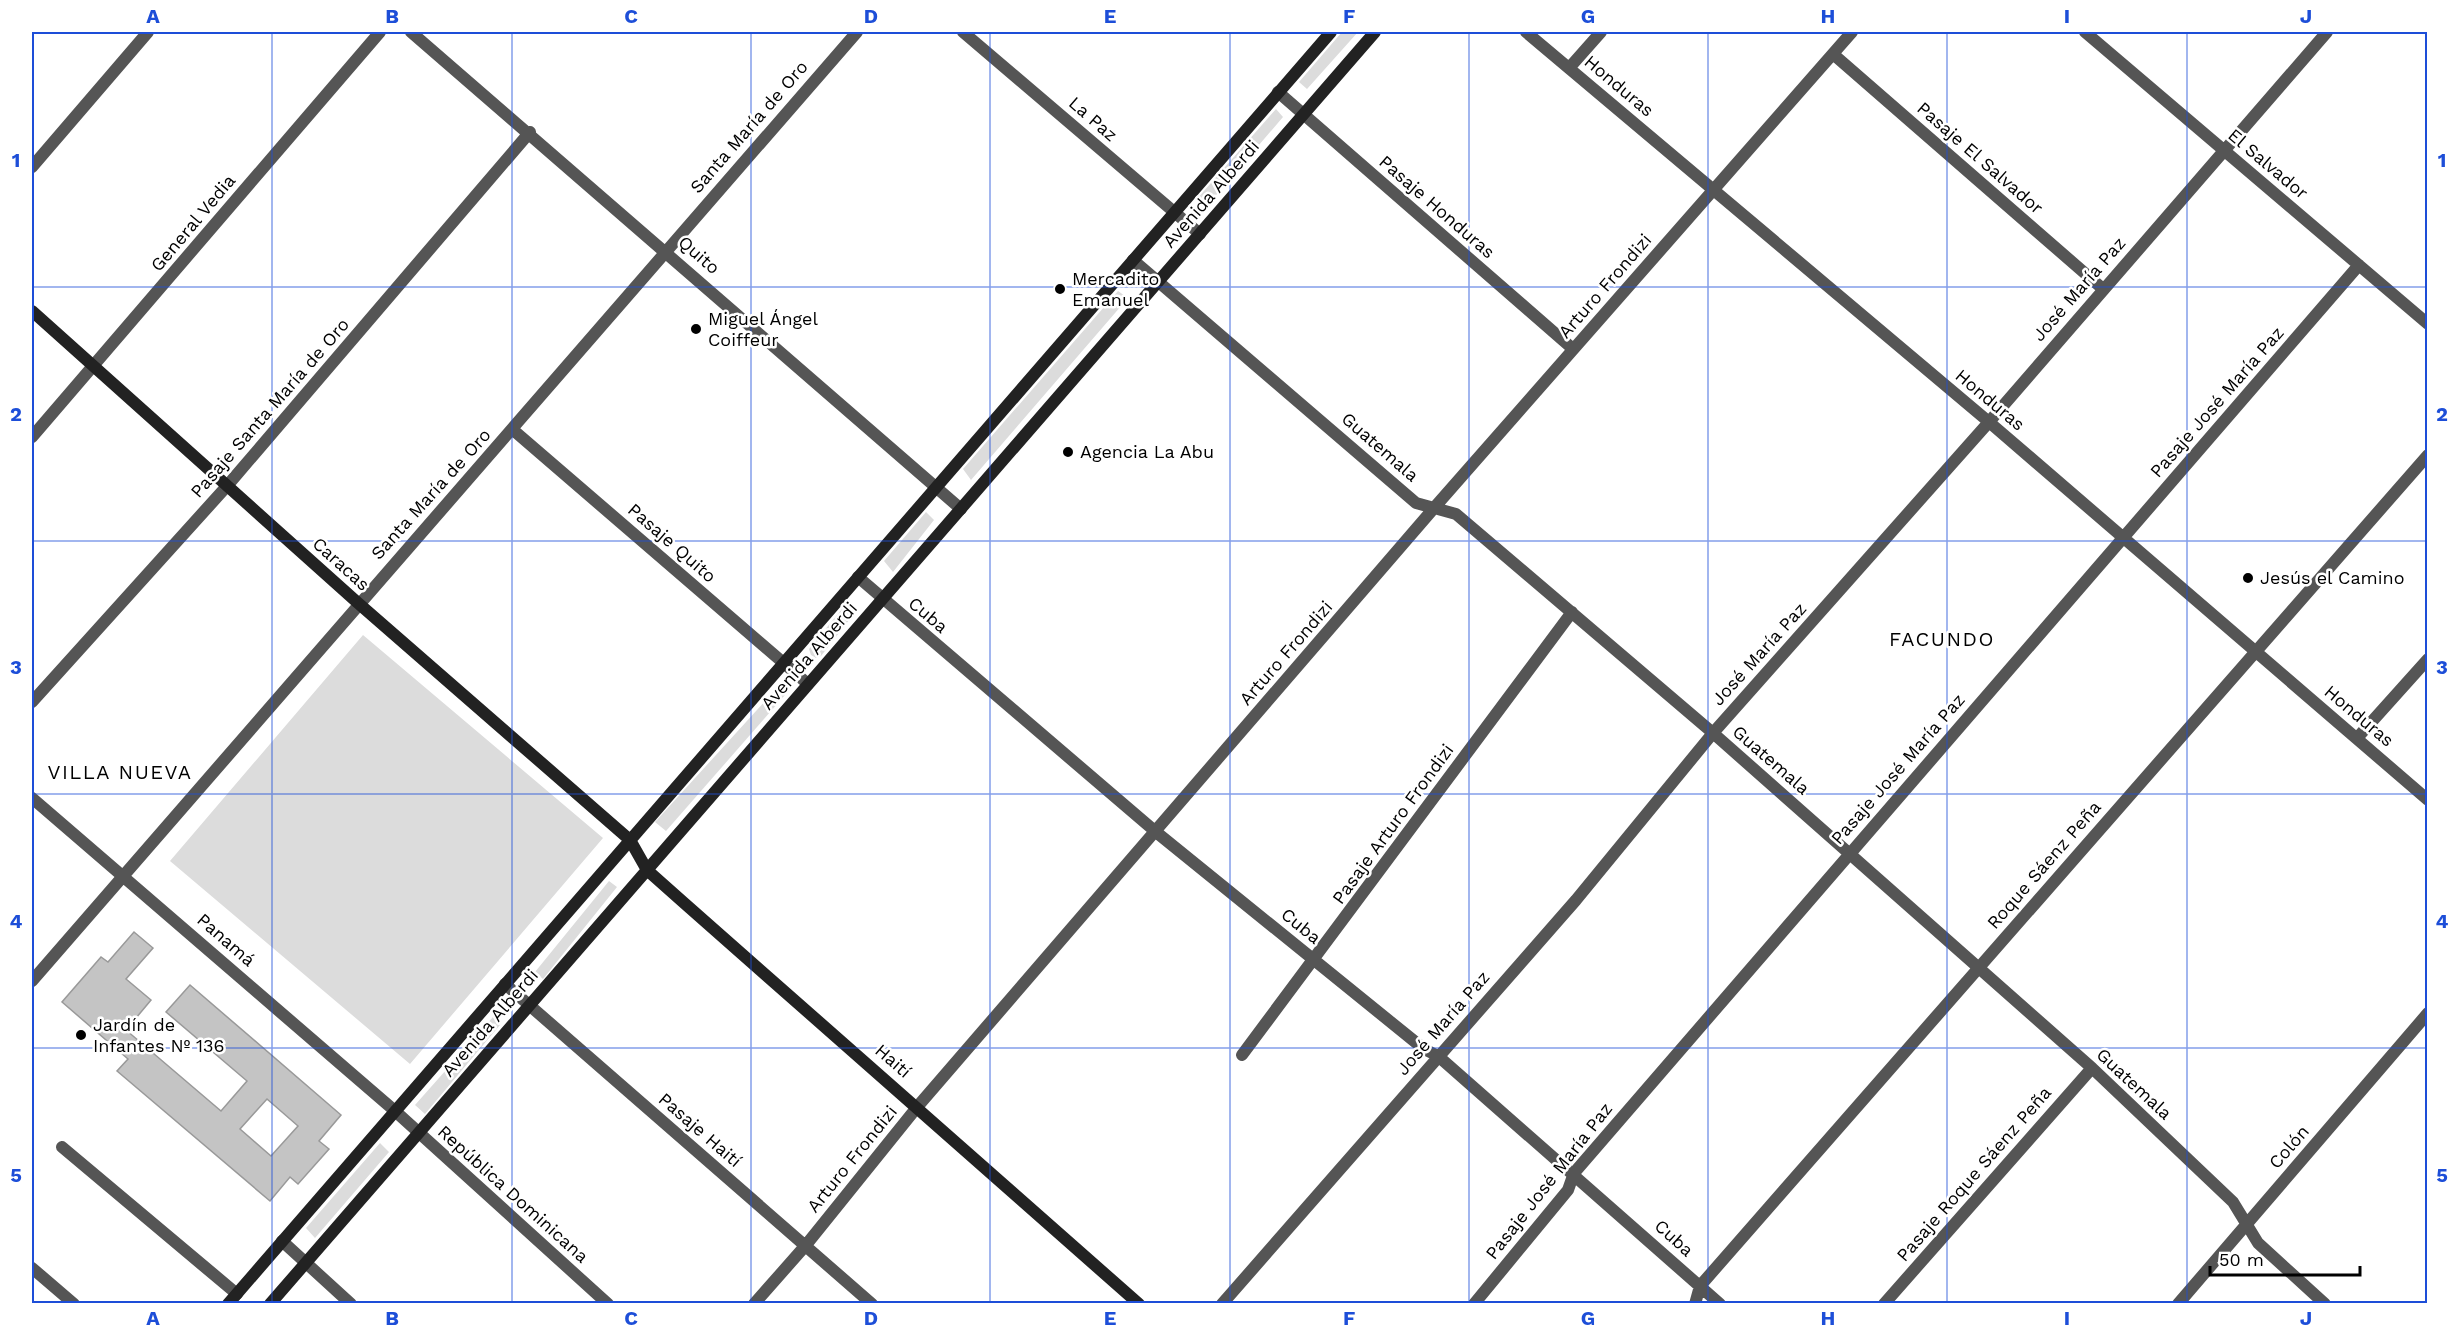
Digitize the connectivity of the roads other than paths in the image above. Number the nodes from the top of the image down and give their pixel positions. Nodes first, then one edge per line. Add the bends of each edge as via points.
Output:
1 (148, 32) edge
2 (380, 32) edge
3 (411, 32) edge
4 (857, 32) edge
5 (963, 32) edge
6 (1331, 32) edge
7 (1375, 32) edge
8 (1526, 32) edge
9 (1600, 32) edge
10 (1852, 32) edge
11 (2085, 32) edge
12 (2326, 32) edge
13 (1833, 54) junction
14 (1570, 67) junction
15 (1278, 92) junction
16 (1303, 115) junction
17 (530, 132) junction
18 (2223, 150) junction
19 (32, 166) edge
20 (1713, 190) junction
21 (1174, 212) junction
22 (1200, 234) junction
23 (666, 250) junction
24 (1133, 260) junction
25 (2359, 265) junction
26 (1159, 281) junction
27 (2103, 289) junction
28 (32, 311) edge
29 (2427, 324) edge
30 (1573, 349) junction
31 (94, 367) junction
32 (1989, 422) junction
33 (512, 429) junction
34 (32, 437) edge
35 (2427, 455) edge
36 (227, 486) junction
37 (936, 487) junction
38 (1434, 508) junction
39 (961, 509) junction
40 (2123, 538) junction
41 (858, 577) junction
42 (882, 599) junction
43 (358, 603) junction
44 (1572, 612) junction
45 (2254, 651) junction
46 (2427, 659) edge
47 (783, 663) junction
48 (808, 684) junction
49 (32, 702) edge
50 (1713, 733) junction
51 (2358, 737) junction
52 (32, 798) edge
53 (2427, 800) edge
54 (1156, 832) junction
55 (630, 840) junction
56 (1849, 854) junction
57 (647, 870) junction
58 (123, 875) junction
59 (1315, 961) junction
60 (1978, 968) junction
61 (32, 981) edge
62 (505, 984) junction
63 (529, 1006) junction
64 (2427, 1013) edge
65 (1242, 1055) dead end
66 (1438, 1056) junction
67 (2092, 1068) junction
68 (918, 1107) junction
69 (395, 1111) junction
70 (418, 1133) junction
71 (62, 1147) dead end
72 (1574, 1173) junction
73 (2246, 1226) junction
74 (282, 1241) junction
75 (806, 1245) junction
76 (305, 1263) junction
77 (32, 1268) edge
78 (1700, 1286) junction
79 (237, 1293) junction
80 (74, 1304) edge
81 (228, 1304) edge
82 (270, 1304) edge
83 (351, 1304) edge
84 (608, 1304) edge
85 (754, 1304) edge
86 (872, 1304) edge
87 (1139, 1304) edge
88 (1222, 1304) edge
89 (1474, 1304) edge
90 (1695, 1304) edge
91 (1720, 1304) edge
92 (1884, 1304) edge
93 (2178, 1304) edge
94 (2325, 1304) edge

1 - 19 street
2 - 31 street, General Vedia
3 - 17 street, Quito
4 - 23 street, Santa María de Oro
5 - 21 street, La Paz
6 - 15 main road, Avenida Alberdi
7 - 16 main road, Avenida Alberdi
8 - 14 street, Honduras
9 - 14 street
10 - 13 street, Arturo Frondizi
11 - 18 street, El Salvador
12 - 18 street, José María Paz
13 - 20 street, Arturo Frondizi
13 - 27 street, Pasaje El Salvador
14 - 20 street, Honduras
15 - 16 street, Pasaje Honduras
15 - 21 main road, Avenida Alberdi
16 - 22 main road, Avenida Alberdi
16 - 30 street, Pasaje Honduras
17 - 23 street, Quito
17 - 36 street, Pasaje Santa María de Oro
18 - 25 street, El Salvador
18 - 27 street, José María Paz
20 - 30 street, Arturo Frondizi
20 - 32 street, Honduras
21 - 22 street, La Paz
21 - 24 main road, Avenida Alberdi
22 - 26 main road, Avenida Alberdi
23 - 33 street, Santa María de Oro
23 - 37 street, Quito
24 - 26 street, Guatemala
24 - 37 main road, Avenida Alberdi
25 - 29 street, El Salvador
25 - 40 street, Pasaje José María Paz
26 - 38 street, Guatemala via 1416,502
26 - 39 main road, Avenida Alberdi
27 - 32 street, José María Paz
28 - 31 main road, Caracas
30 - 38 street, Arturo Frondizi
31 - 34 street, General Vedia
31 - 36 main road, Caracas
32 - 40 street, Honduras
32 - 50 street, José María Paz
33 - 43 street, Santa María de Oro
33 - 47 street, Pasaje Quito
35 - 45 street, Roque Sáenz Peña
36 - 43 main road, Caracas
36 - 49 street, Pasaje Santa María de Oro
37 - 39 street, Quito
37 - 41 main road, Avenida Alberdi
38 - 44 street, Guatemala via 1456,514
38 - 54 street, Arturo Frondizi
39 - 42 main road, Avenida Alberdi
40 - 45 street, Honduras
40 - 56 street, Pasaje José María Paz
41 - 42 street, Cuba
41 - 47 main road, Avenida Alberdi
42 - 48 main road, Avenida Alberdi
42 - 54 street, Cuba
43 - 55 main road, Caracas
43 - 58 street, Santa María de Oro
44 - 50 street, Guatemala
44 - 59 street, Pasaje Arturo Frondizi
45 - 51 street, Honduras
45 - 60 street, Roque Sáenz Peña
46 - 51 street
47 - 48 street, Pasaje Quito
47 - 55 main road, Avenida Alberdi
48 - 57 main road, Avenida Alberdi
50 - 56 street, Guatemala
50 - 66 street, José María Paz via 1576,900
51 - 53 street, Honduras
52 - 58 street, Panamá
54 - 59 street, Cuba
54 - 68 street, Arturo Frondizi
55 - 57 main road, Haití
55 - 62 main road, Avenida Alberdi
56 - 60 street, Guatemala
56 - 72 street, Pasaje José María Paz
57 - 63 main road, Avenida Alberdi
57 - 68 main road, Haití
58 - 61 street, Santa María de Oro
58 - 69 street, Panamá
59 - 65 street, Pasaje Arturo Frondizi
59 - 66 street, Cuba via 1424,1049
60 - 67 street, Guatemala
60 - 78 street, Roque Sáenz Peña
62 - 63 street, Pasaje Haití
62 - 69 main road, Avenida Alberdi
63 - 70 main road, Avenida Alberdi
63 - 75 street, Pasaje Haití
64 - 73 street, Colón
66 - 72 street, Cuba
66 - 88 street, José María Paz
67 - 73 street, Guatemala via 2233,1202
67 - 92 street, Pasaje Roque Sáenz Peña
68 - 75 street, Arturo Frondizi
68 - 87 main road, Haití
69 - 70 street, República Dominicana
69 - 74 main road, Avenida Alberdi
70 - 76 main road, Avenida Alberdi
70 - 84 street, República Dominicana
71 - 79 street
72 - 78 street, Cuba
72 - 89 street, Pasaje José María Paz via 1569,1190
73 - 93 street, Colón
73 - 94 street, Guatemala via 2258,1243
74 - 76 street
74 - 79 main road, Avenida Alberdi
75 - 85 street, Arturo Frondizi
75 - 86 street, Pasaje Haití
76 - 82 main road, Avenida Alberdi
76 - 83 street
77 - 80 street
78 - 90 street, Roque Sáenz Peña
78 - 91 street, Cuba
79 - 81 main road, Avenida Alberdi

